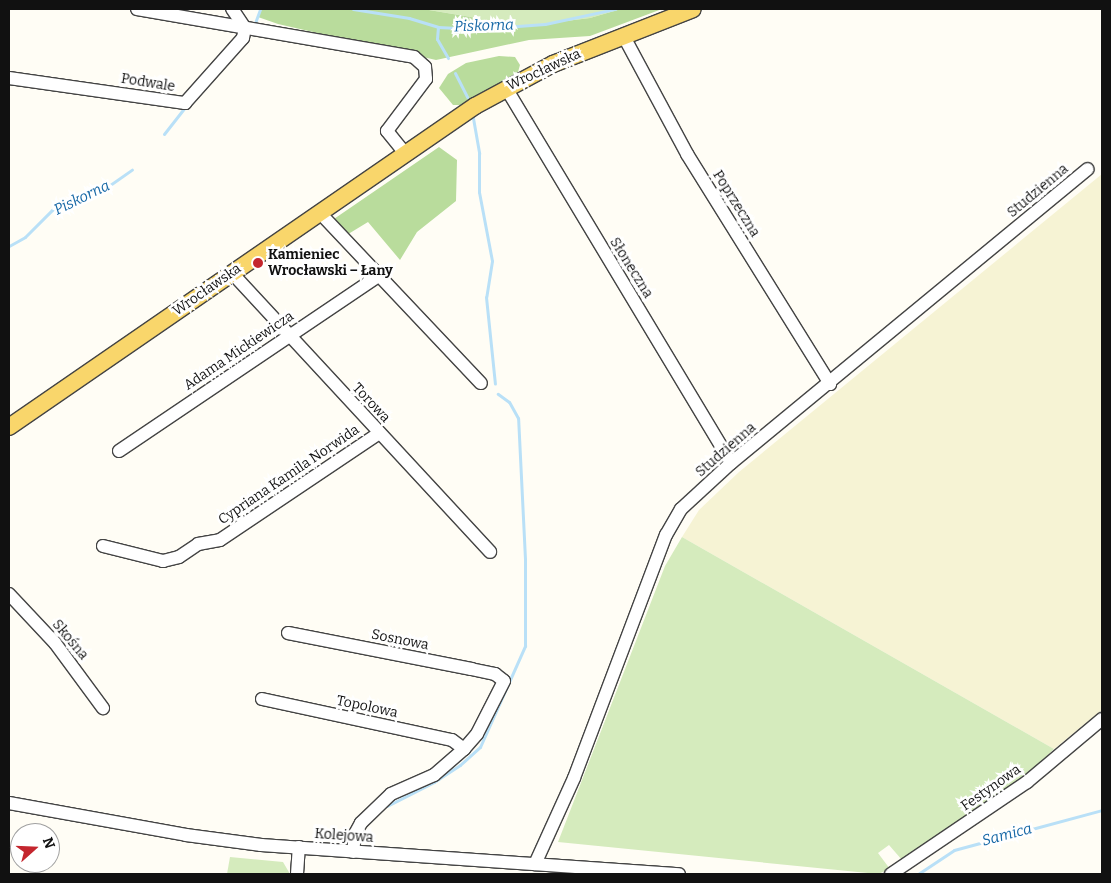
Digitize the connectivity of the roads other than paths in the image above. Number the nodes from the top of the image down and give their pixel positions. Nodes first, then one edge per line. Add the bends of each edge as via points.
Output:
1 (137, 9) edge
2 (232, 9) edge
3 (693, 9) edge
4 (245, 28) junction
5 (623, 35) junction
6 (9, 78) edge
7 (506, 88) junction
8 (406, 153) junction
9 (1088, 169) dead end
10 (320, 213) junction
11 (232, 273) junction
12 (378, 277) junction
13 (288, 336) junction
14 (480, 383) dead end
15 (830, 384) junction
16 (9, 427) edge
17 (379, 433) junction
18 (119, 451) dead end
19 (731, 463) junction
20 (103, 546) dead end
21 (490, 552) dead end
22 (9, 594) edge
23 (288, 633) dead end
24 (262, 699) dead end
25 (103, 708) dead end
26 (1102, 719) edge
27 (464, 749) junction
28 (9, 803) edge
29 (298, 848) junction
30 (354, 852) junction
31 (536, 864) junction
32 (297, 874) edge
33 (679, 874) edge
34 (891, 874) edge

1 - 4 street
2 - 4 street
3 - 5 main road, Wrocławska
4 - 6 street, Podwale via 243,38 185,103
4 - 8 street via 414,57 427,73 420,88 387,131
5 - 7 main road, Wrocławska
5 - 15 street, Poprzeczna via 687,154
7 - 8 main road, Wrocławska
7 - 19 street, Słoneczna
8 - 10 main road, Wrocławska
9 - 15 street, Studzienna
10 - 11 main road, Wrocławska
10 - 12 street
11 - 13 street, Torowa
11 - 16 main road, Wrocławska
12 - 13 street, Adama Mickiewicza
12 - 14 street
13 - 17 street, Torowa
13 - 18 street, Adama Mickiewicza
15 - 19 street, Studzienna
17 - 20 street, Cypriana Kamila Norwida via 220,540 198,544 179,557 163,561
17 - 21 street, Torowa
19 - 31 street, Studzienna via 681,509 666,535 574,778
22 - 25 street, Skośna via 55,643
23 - 27 street, Sosnowa via 495,674 504,681 476,734
24 - 27 street, Topolowa via 452,740
26 - 34 street, Festynowa via 1027,782
27 - 30 street via 434,775 391,794 361,823 355,834
28 - 29 street, Kolejowa via 186,835
29 - 30 street, Kolejowa
29 - 32 street
30 - 31 street, Kolejowa
31 - 33 street, Kolejowa

